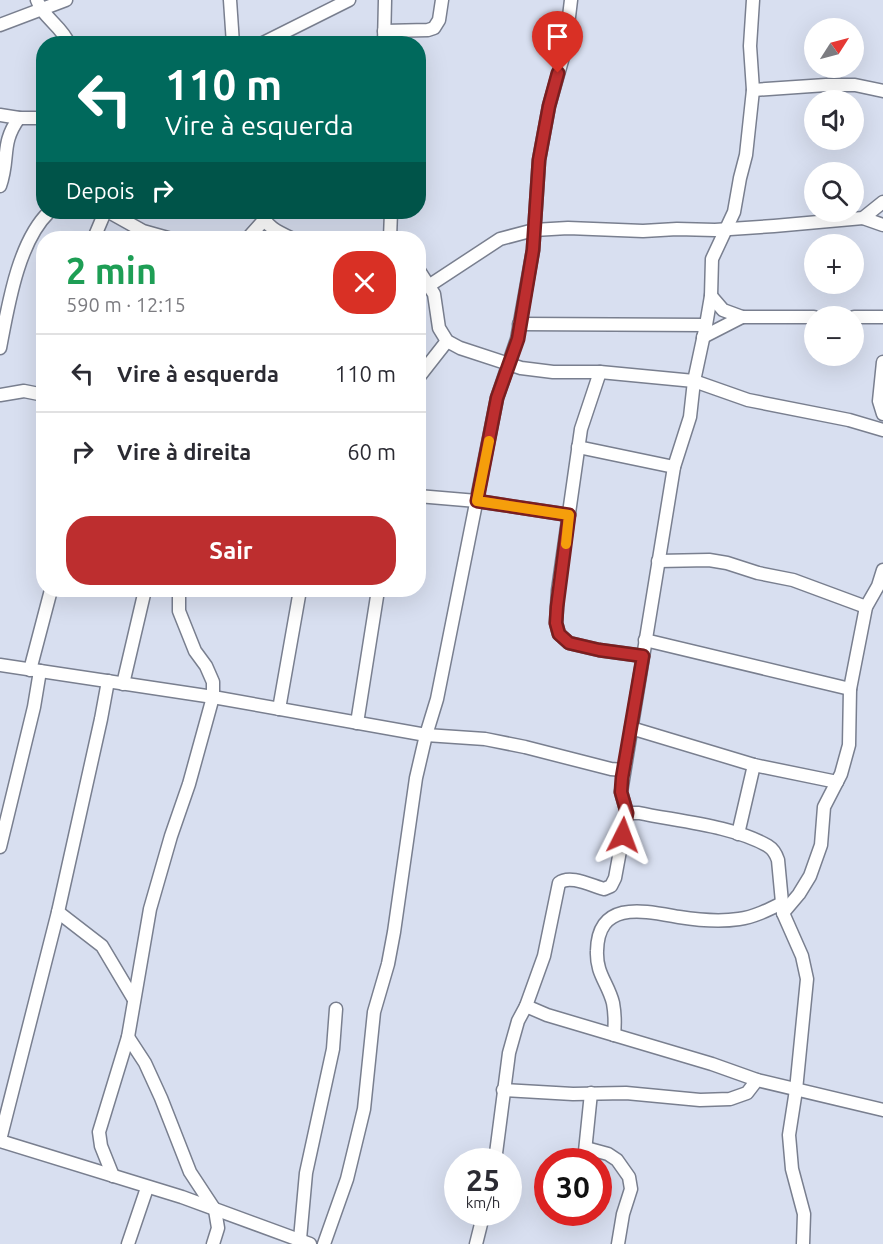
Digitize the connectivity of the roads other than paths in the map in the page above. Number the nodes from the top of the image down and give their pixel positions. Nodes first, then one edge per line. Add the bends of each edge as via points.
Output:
1 (66, 0) edge
2 (230, 0) edge
3 (350, 0) edge
4 (385, 0) edge
5 (442, 0) edge
6 (571, 0) edge
7 (753, 0) edge
8 (39, 5) edge
9 (0, 25) edge
10 (64, 36) edge
11 (232, 36) edge
12 (277, 36) edge
13 (384, 36) edge
14 (390, 36) edge
15 (753, 90) junction
16 (883, 91) edge
17 (0, 116) edge
18 (20, 118) junction
19 (36, 118) edge
20 (0, 186) edge
21 (883, 202) edge
22 (864, 217) edge
23 (864, 218) edge
24 (44, 219) edge
25 (122, 219) edge
26 (265, 219) edge
27 (814, 222) edge
28 (883, 225) edge
29 (728, 229) junction
30 (534, 230) junction
31 (143, 231) edge
32 (277, 231) edge
33 (426, 279) edge
34 (430, 285) junction
35 (711, 296) junction
36 (742, 317) junction
37 (804, 317) edge
38 (864, 317) edge
39 (883, 317) edge
40 (519, 324) junction
41 (705, 331) junction
42 (447, 341) junction
43 (0, 348) edge
44 (883, 362) edge
45 (508, 363) junction
46 (426, 367) edge
47 (600, 372) junction
48 (694, 381) junction
49 (36, 393) edge
50 (0, 395) edge
51 (883, 414) edge
52 (883, 430) edge
53 (578, 447) junction
54 (674, 467) junction
55 (426, 497) edge
56 (477, 501) junction
57 (569, 515) junction
58 (658, 561) junction
59 (883, 570) edge
60 (50, 597) edge
61 (143, 597) edge
62 (179, 597) edge
63 (299, 597) edge
64 (377, 597) edge
65 (866, 607) junction
66 (645, 640) junction
67 (643, 656) junction
68 (0, 665) edge
69 (35, 671) junction
70 (108, 681) junction
71 (123, 684) junction
72 (850, 689) junction
73 (213, 697) junction
74 (279, 709) junction
75 (357, 723) junction
76 (631, 728) junction
77 (426, 735) junction
78 (754, 765) junction
79 (623, 770) junction
80 (837, 782) junction
81 (627, 813) junction
82 (738, 834) junction
83 (0, 847) edge
84 (783, 908) junction
85 (58, 912) junction
86 (133, 998) junction
87 (526, 1006) junction
88 (336, 1009) dead end
89 (614, 1035) junction
90 (128, 1037) junction
91 (757, 1080) junction
92 (502, 1090) junction
93 (796, 1090) junction
94 (591, 1093) junction
95 (883, 1110) edge
96 (0, 1141) edge
97 (496, 1148) edge
98 (586, 1148) edge
99 (612, 1157) edge
100 (113, 1176) junction
101 (147, 1188) junction
102 (215, 1210) junction
103 (480, 1226) edge
104 (305, 1241) edge
105 (128, 1244) edge
106 (213, 1244) edge
107 (324, 1244) edge
108 (476, 1244) edge
109 (618, 1244) edge
110 (803, 1244) edge

1 - 8 street
2 - 11 street
3 - 12 street
4 - 13 street
5 - 14 street via 434,28
6 - 30 street via 565,50 539,160
7 - 15 street
8 - 9 street
8 - 10 street
15 - 16 street via 826,84
15 - 29 street via 746,155
17 - 18 street
18 - 19 street
18 - 20 street via 6,142
21 - 22 street
23 - 28 street
24 - 43 street via 32,234 23,258
25 - 31 street
26 - 32 street
27 - 29 street
29 - 30 street
29 - 35 street via 712,259
30 - 34 street via 500,239
30 - 40 street
33 - 34 street
34 - 42 street
35 - 36 street via 723,310
35 - 41 street
36 - 37 street
36 - 41 street
38 - 39 street
40 - 41 street
40 - 45 street via 518,339
41 - 48 street
42 - 45 street
42 - 46 street
44 - 51 street via 879,401
45 - 47 street via 553,372
45 - 56 street via 497,398
47 - 48 street
47 - 53 street via 585,411
48 - 52 street via 748,399
48 - 54 street via 690,417
49 - 50 street
53 - 54 street
53 - 57 street
54 - 58 street
55 - 56 street
56 - 57 street
56 - 77 street
57 - 67 street via 557,601 559,634 569,643
58 - 65 street via 727,563 793,580
58 - 66 street
59 - 65 street
60 - 69 street
61 - 71 street
62 - 73 street via 179,611 213,682
63 - 74 street
64 - 75 street
65 - 72 street
66 - 67 street
66 - 72 street
67 - 76 street
68 - 69 street
69 - 70 street
69 - 83 street via 34,707
70 - 71 street
70 - 85 street
71 - 73 street
72 - 80 street via 849,745
73 - 74 street
73 - 86 street via 150,909
74 - 75 street
75 - 77 street
76 - 78 street
76 - 79 street
77 - 79 street via 485,739
77 - 107 street via 388,964 374,1012 364,1109 347,1179
78 - 80 street
78 - 82 street
79 - 81 street via 621,792
80 - 84 street via 824,807 821,845 810,876 799,894
81 - 82 street
81 - 87 street via 611,886 604,889 570,879 559,883 544,956
82 - 84 street via 769,846 775,853
84 - 89 street via 739,919 708,920 627,910 610,919 602,929 597,949 598,970 613,1001
84 - 93 street via 807,979
85 - 86 street via 102,946
85 - 96 street
86 - 90 street
87 - 89 street
87 - 92 street via 518,1021
88 - 104 street via 333,1049 306,1173
89 - 91 street
90 - 100 street via 99,1132 100,1146
90 - 102 street via 145,1063 190,1172
91 - 93 street
91 - 94 street via 747,1092 730,1099
92 - 94 street
92 - 97 street
93 - 95 street
93 - 110 street via 789,1135 792,1169 804,1214
94 - 98 street
96 - 100 street
99 - 109 street via 629,1177 631,1189
100 - 101 street
101 - 102 street
101 - 105 street
102 - 104 street
102 - 106 street via 218,1228
103 - 108 street

